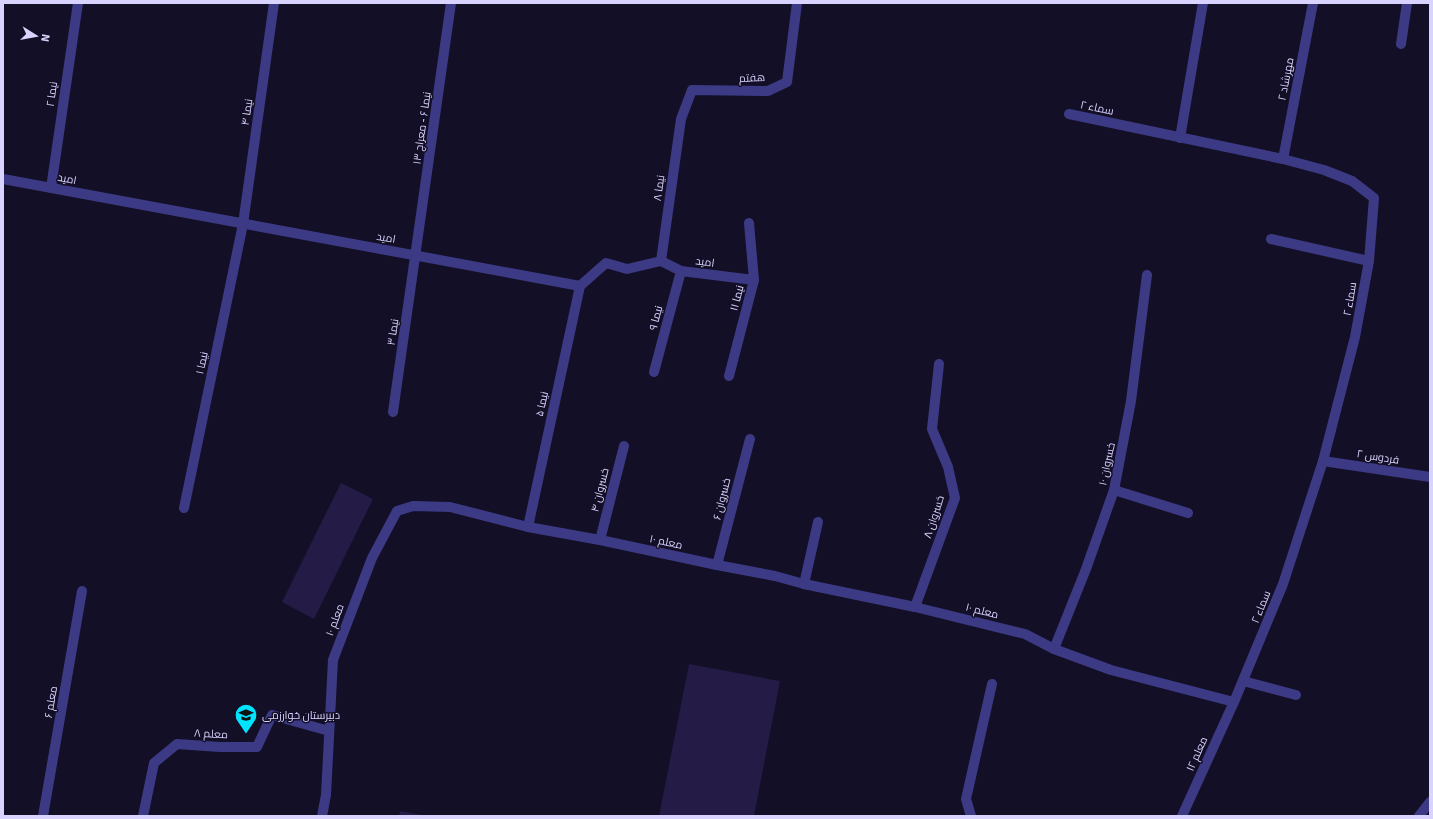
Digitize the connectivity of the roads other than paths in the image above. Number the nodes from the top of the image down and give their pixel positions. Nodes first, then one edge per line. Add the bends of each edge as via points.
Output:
1 (78, 3) edge
2 (274, 3) edge
3 (451, 3) edge
4 (797, 3) edge
5 (1203, 3) edge
6 (1314, 3) edge
7 (1407, 3) edge
8 (1401, 44) dead end
9 (1069, 114) dead end
10 (681, 119) joint
11 (1180, 138) junction
12 (1283, 160) junction
13 (3, 179) edge
14 (51, 188) junction
15 (749, 223) dead end
16 (243, 224) junction
17 (1271, 239) dead end
18 (416, 256) junction
19 (661, 261) junction
20 (1369, 261) junction
21 (681, 271) junction
22 (1147, 275) dead end
23 (754, 280) junction
24 (580, 286) junction
25 (939, 364) dead end
26 (654, 372) dead end
27 (729, 376) dead end
28 (393, 412) dead end
29 (750, 439) dead end
30 (624, 446) dead end
31 (1323, 461) junction
32 (1430, 477) edge
33 (1114, 490) junction
34 (184, 508) dead end
35 (1188, 514) dead end
36 (818, 522) dead end
37 (528, 527) junction
38 (600, 540) junction
39 (718, 565) junction
40 (804, 584) junction
41 (82, 591) dead end
42 (915, 607) junction
43 (1054, 649) junction
44 (1243, 681) junction
45 (992, 684) dead end
46 (1296, 695) dead end
47 (1234, 702) junction
48 (329, 731) junction
49 (1430, 802) edge
50 (43, 816) edge
51 (143, 816) edge
52 (322, 816) edge
53 (971, 816) edge
54 (1182, 816) edge
55 (1419, 816) edge

1 - 14 street, نیما ۲
2 - 16 street, نیما ۴
3 - 18 street, نیما ۶ - معراج ۱۳
4 - 10 street, هفتم via 787,82 768,91 692,90
5 - 11 street
6 - 12 street, مهرشاد ۲
7 - 8 street
9 - 11 street, سماء ۲
10 - 19 street, نیما ۸
11 - 12 street, سماء ۲
12 - 20 street, سماء ۲ via 1324,170 1352,181 1374,198
13 - 14 street, امید
14 - 16 street, امید
15 - 23 street, نیما ۱۱
16 - 18 street, امید
16 - 34 street, نیما ۱
17 - 20 street
18 - 24 street, امید
18 - 28 street, نیما ۳
19 - 21 street, امید
19 - 24 street via 626,269 606,263
20 - 31 street, سماء ۲ via 1355,338
21 - 23 street, امید
21 - 26 street, نیما ۹
22 - 33 street, خسروان ۱۰ via 1131,401
23 - 27 street, نیما ۱۱
24 - 37 street, نیما ۵
25 - 42 street, خسروان ۸ via 932,429 948,467 955,498
29 - 39 street, خسروان ۶
30 - 38 street, خسروان ۴
31 - 32 street, فردوس ۲
31 - 44 street, سماء ۲ via 1283,584
33 - 35 street
33 - 43 street, خسروان ۱۰
36 - 40 street
37 - 38 street, معلم ۱۰
37 - 48 street, معلم ۱۰ via 450,507 413,506 397,511 372,558 333,660
38 - 39 street, معلم ۱۰
39 - 40 street, معلم ۱۰
40 - 42 street, معلم ۱۰
41 - 50 street, معلم ۶
42 - 43 street, معلم ۱۰ via 1025,634
43 - 47 street, معلم ۱۰ via 1111,670
44 - 46 street
44 - 47 street, سماء ۲
45 - 53 street via 966,799
47 - 54 street, معلم ۱۲
48 - 51 street, معلم ۸ via 272,715 257,747 177,744 154,764
48 - 52 street, معلم ۱۰ via 326,795
49 - 55 street

